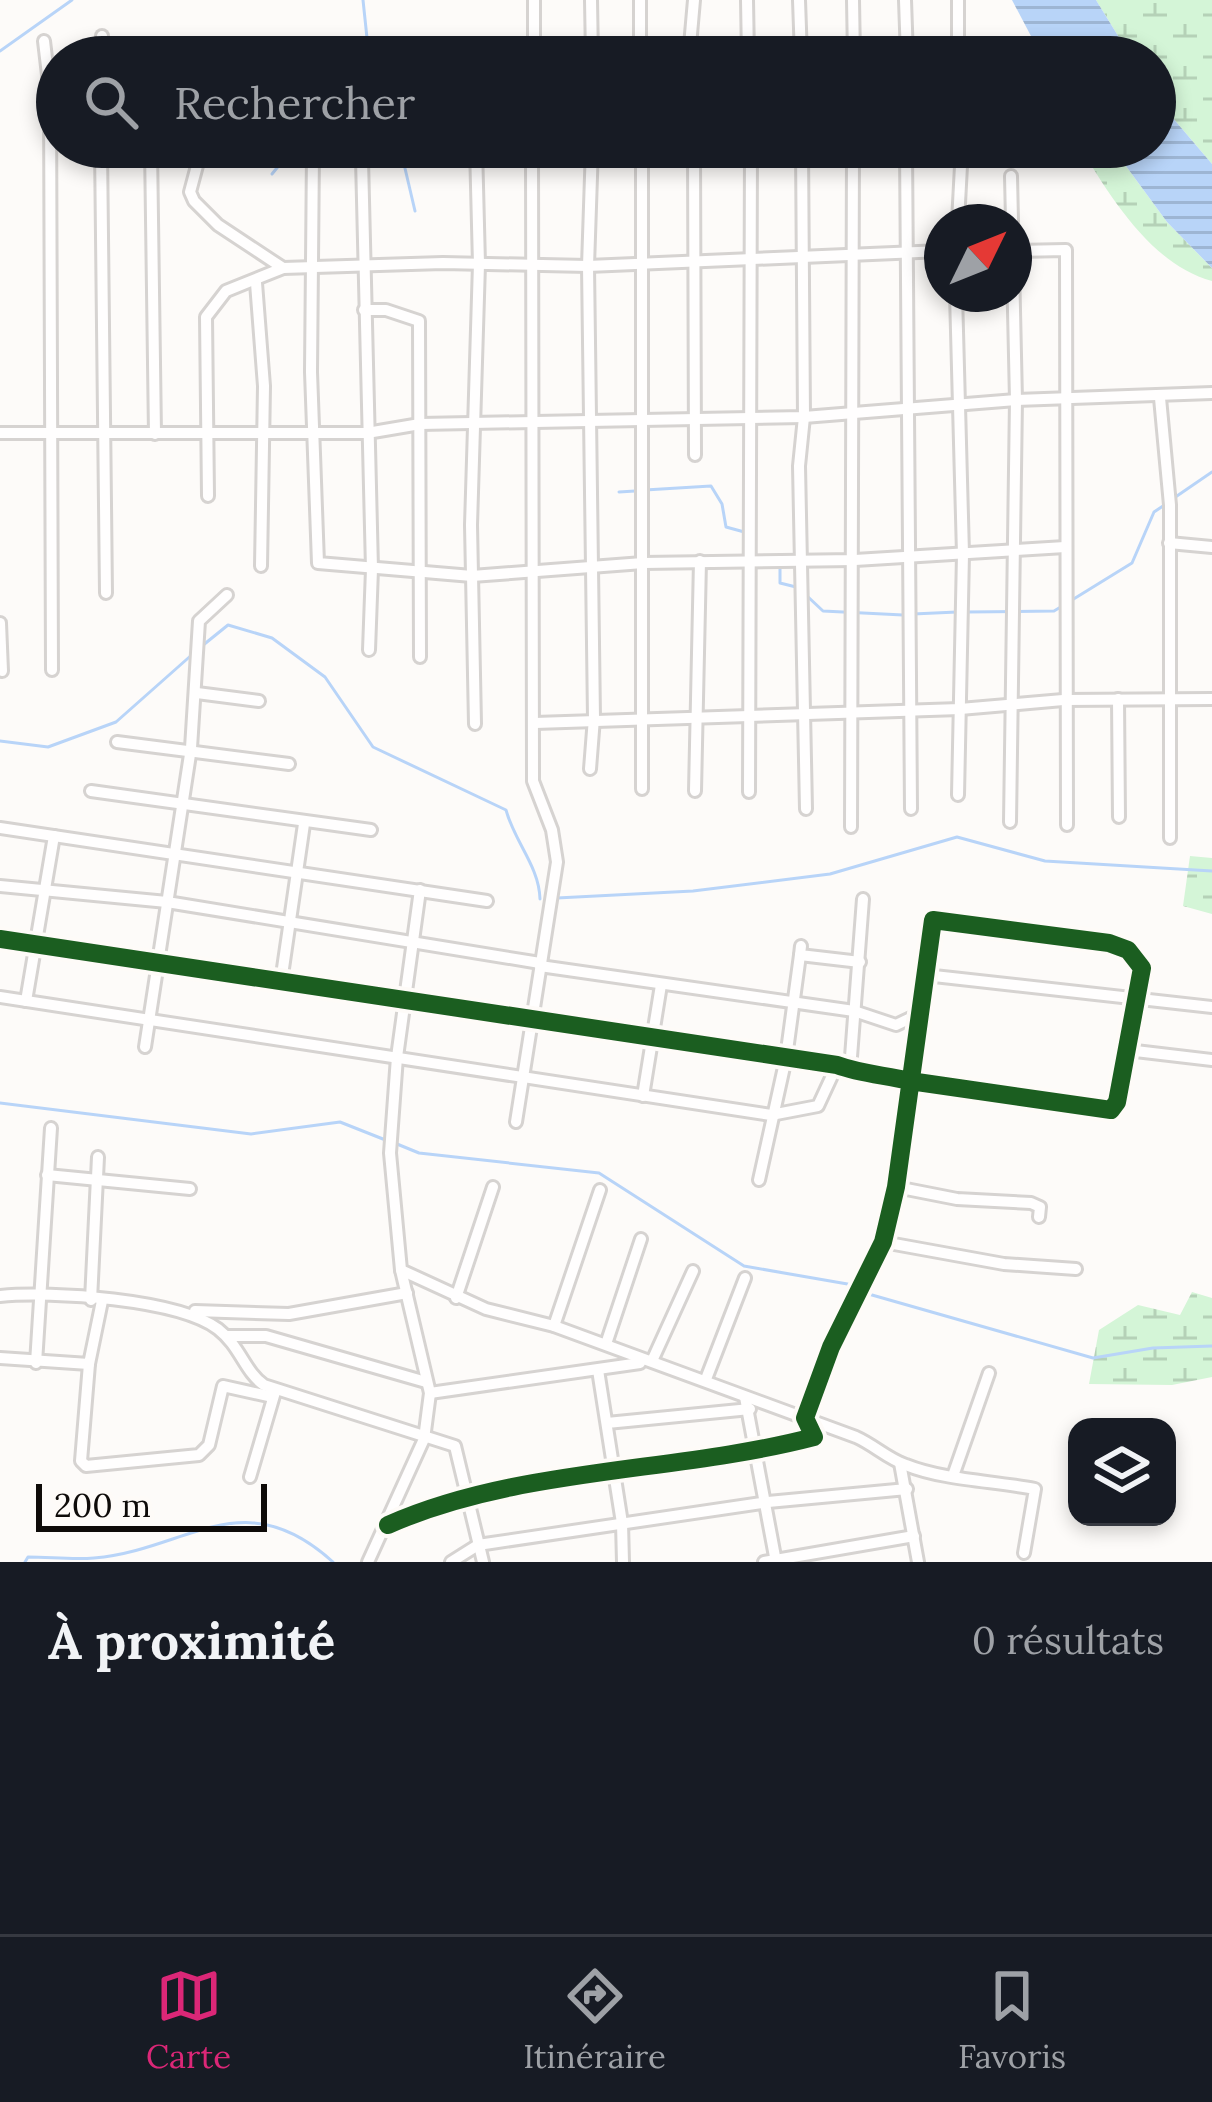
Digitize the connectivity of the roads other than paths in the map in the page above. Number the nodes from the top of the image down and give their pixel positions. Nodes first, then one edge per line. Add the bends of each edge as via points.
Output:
1 (534, 0) edge
2 (591, 0) edge
3 (640, 0) edge
4 (694, 0) edge
5 (747, 0) edge
6 (799, 0) edge
7 (854, 0) edge
8 (905, 0) edge
9 (958, 0) edge
10 (534, 36) edge
11 (592, 36) edge
12 (640, 36) edge
13 (691, 36) edge
14 (748, 36) edge
15 (800, 36) edge
16 (854, 36) edge
17 (906, 36) edge
18 (958, 36) edge
19 (50, 168) edge
20 (101, 168) edge
21 (151, 168) edge
22 (196, 168) edge
23 (314, 168) edge
24 (362, 168) edge
25 (477, 168) edge
26 (533, 168) edge
27 (591, 168) edge
28 (642, 168) edge
29 (694, 168) edge
30 (751, 168) edge
31 (801, 168) edge
32 (854, 168) edge
33 (906, 168) edge
34 (961, 168) edge
35 (1011, 176) dead end
36 (959, 204) edge
37 (1012, 204) edge
38 (1032, 251) edge
39 (924, 253) edge
40 (908, 254) junction
41 (799, 257) junction
42 (856, 257) junction
43 (696, 261) junction
44 (749, 262) junction
45 (479, 264) junction
46 (644, 264) junction
47 (535, 265) junction
48 (588, 266) junction
49 (283, 268) junction
50 (367, 268) junction
51 (315, 269) junction
52 (256, 283) junction
53 (364, 310) junction
54 (956, 312) edge
55 (1015, 312) edge
56 (1212, 393) edge
57 (1066, 398) junction
58 (1160, 398) junction
59 (1016, 400) junction
60 (958, 405) junction
61 (911, 408) junction
62 (854, 411) junction
63 (643, 416) junction
64 (697, 416) junction
65 (804, 417) junction
66 (591, 418) junction
67 (749, 418) junction
68 (534, 419) junction
69 (476, 423) junction
70 (420, 424) junction
71 (317, 430) junction
72 (49, 431) junction
73 (105, 432) junction
74 (262, 432) junction
75 (0, 433) edge
76 (367, 433) junction
77 (155, 434) junction
78 (209, 436) junction
79 (695, 454) dead end
80 (208, 496) dead end
81 (1169, 543) junction
82 (1066, 547) junction
83 (1212, 547) edge
84 (1011, 551) junction
85 (963, 554) junction
86 (908, 556) junction
87 (802, 560) junction
88 (855, 560) junction
89 (700, 561) junction
90 (753, 561) junction
91 (643, 563) junction
92 (261, 566) dead end
93 (372, 568) junction
94 (534, 570) junction
95 (590, 570) junction
96 (422, 575) junction
97 (472, 576) junction
98 (106, 593) dead end
99 (227, 595) dead end
100 (0, 623) edge
101 (369, 650) dead end
102 (421, 657) dead end
103 (52, 670) dead end
104 (2, 671) edge
105 (197, 693) junction
106 (1118, 699) junction
107 (1212, 699) edge
108 (1063, 700) junction
109 (1170, 700) junction
110 (259, 701) dead end
111 (1011, 706) junction
112 (910, 709) junction
113 (960, 710) junction
114 (852, 713) junction
115 (806, 714) junction
116 (750, 716) junction
117 (694, 717) junction
118 (594, 718) junction
119 (643, 720) junction
120 (535, 723) junction
121 (475, 724) dead end
122 (117, 742) dead end
123 (191, 748) junction
124 (289, 764) dead end
125 (590, 769) dead end
126 (641, 789) dead end
127 (694, 790) dead end
128 (91, 791) dead end
129 (749, 793) dead end
130 (958, 795) dead end
131 (181, 805) junction
132 (806, 809) dead end
133 (911, 809) dead end
134 (1119, 817) dead end
135 (1010, 822) dead end
136 (304, 824) junction
137 (1067, 825) dead end
138 (851, 827) dead end
139 (0, 828) edge
140 (371, 830) dead end
141 (54, 836) junction
142 (1170, 838) dead end
143 (175, 854) junction
144 (299, 872) junction
145 (0, 886) edge
146 (420, 890) junction
147 (44, 893) junction
148 (863, 899) dead end
149 (487, 901) dead end
150 (167, 902) junction
151 (289, 925) junction
152 (0, 939) edge
153 (415, 939) junction
154 (37, 944) junction
155 (159, 962) junction
156 (860, 962) junction
157 (540, 964) junction
158 (926, 975) junction
159 (281, 982) junction
160 (661, 985) junction
161 (0, 997) edge
162 (26, 1001) junction
163 (1136, 1001) junction
164 (404, 1002) junction
165 (793, 1005) junction
166 (1212, 1007) edge
167 (854, 1011) junction
168 (917, 1015) junction
169 (533, 1019) junction
170 (149, 1020) junction
171 (654, 1037) junction
172 (145, 1047) dead end
173 (1127, 1050) junction
174 (397, 1058) junction
175 (786, 1058) junction
176 (1212, 1060) edge
177 (837, 1065) junction
178 (850, 1070) junction
179 (522, 1073) junction
180 (910, 1081) junction
181 (644, 1096) junction
182 (771, 1115) junction
183 (516, 1122) dead end
184 (51, 1128) dead end
185 (98, 1157) dead end
186 (47, 1174) junction
187 (97, 1180) junction
188 (759, 1180) dead end
189 (493, 1186) dead end
190 (896, 1187) junction
191 (190, 1189) dead end
192 (601, 1190) dead end
193 (1039, 1217) dead end
194 (641, 1239) dead end
195 (883, 1242) junction
196 (1076, 1269) dead end
197 (401, 1270) junction
198 (693, 1271) dead end
199 (745, 1278) dead end
200 (44, 1292) junction
201 (407, 1293) junction
202 (0, 1296) edge
203 (456, 1298) junction
204 (96, 1301) junction
205 (192, 1311) junction
206 (554, 1326) junction
207 (227, 1336) junction
208 (606, 1344) junction
209 (0, 1358) edge
210 (649, 1362) junction
211 (36, 1363) junction
212 (89, 1364) junction
213 (598, 1370) junction
214 (989, 1373) dead end
215 (706, 1379) junction
216 (428, 1388) junction
217 (274, 1393) junction
218 (748, 1403) junction
219 (805, 1418) junction
220 (607, 1423) junction
221 (424, 1439) junction
222 (757, 1452) junction
223 (900, 1463) junction
224 (615, 1473) junction
225 (954, 1473) junction
226 (250, 1477) dead end
227 (907, 1489) junction
228 (464, 1496) junction
229 (768, 1502) junction
230 (622, 1523) junction
231 (388, 1526) junction
232 (914, 1537) junction
233 (478, 1545) junction
234 (1024, 1552) dead end
235 (368, 1562) edge
236 (452, 1562) edge
237 (483, 1562) edge
238 (623, 1562) edge
239 (772, 1562) edge
240 (918, 1562) edge

1 - 10 street
2 - 11 street
3 - 12 street
4 - 13 street
5 - 14 street
6 - 15 street
7 - 16 street
8 - 17 street
9 - 18 street
19 - 72 street
20 - 73 street
21 - 77 street
22 - 49 street via 194,201
23 - 51 street
24 - 50 street
25 - 45 street
26 - 47 street
27 - 48 street
28 - 46 street
29 - 43 street
30 - 44 street
31 - 41 street
32 - 42 street
33 - 40 street
34 - 36 street
35 - 37 street
38 - 57 street via 1066,250
39 - 40 street
40 - 42 street
40 - 61 street
41 - 42 street
41 - 44 street
41 - 65 street
42 - 62 street
43 - 44 street
43 - 46 street
43 - 64 street
44 - 67 street
45 - 47 street
45 - 50 street
45 - 69 street
46 - 48 street
46 - 63 street
47 - 48 street
47 - 68 street
48 - 66 street
49 - 51 street
49 - 52 street
50 - 51 street
50 - 53 street
51 - 71 street
52 - 74 street
52 - 78 street via 226,291 206,317
53 - 70 street via 419,321
53 - 76 street
54 - 60 street
55 - 59 street
56 - 58 street
57 - 58 street
57 - 59 street
57 - 82 street
58 - 81 street
59 - 60 street
59 - 84 street
60 - 61 street
60 - 85 street
61 - 62 street
61 - 86 street
62 - 65 street
62 - 88 street
63 - 64 street
63 - 66 street
63 - 91 street
64 - 67 street
64 - 79 street
65 - 67 street
65 - 87 street
66 - 68 street
66 - 95 street
67 - 90 street
68 - 69 street
68 - 94 street
69 - 70 street
69 - 97 street
70 - 76 street
70 - 96 street
71 - 74 street
71 - 76 street
71 - 93 street via 318,563
72 - 73 street
72 - 75 street
72 - 103 street
73 - 77 street
73 - 98 street
74 - 78 street
74 - 92 street
76 - 93 street
77 - 78 street
78 - 80 street
81 - 83 street
81 - 109 street
82 - 84 street
82 - 108 street
84 - 85 street
84 - 111 street
85 - 86 street
85 - 113 street
86 - 88 street
86 - 112 street
87 - 88 street
87 - 90 street
87 - 115 street
88 - 114 street
89 - 90 street
89 - 91 street
89 - 117 street
90 - 116 street
91 - 95 street
91 - 119 street
93 - 96 street
93 - 101 street
94 - 95 street
94 - 97 street
94 - 120 street
95 - 118 street
96 - 97 street
96 - 102 street
97 - 121 street
99 - 105 street via 200,621
100 - 104 street
105 - 110 street
105 - 123 street
106 - 108 street
106 - 109 street
106 - 134 street
107 - 109 street
108 - 111 street
108 - 137 street
109 - 142 street
111 - 113 street
111 - 135 street
112 - 113 street
112 - 114 street
112 - 133 street
113 - 130 street
114 - 115 street
114 - 138 street
115 - 116 street
115 - 132 street
116 - 117 street
116 - 129 street
117 - 119 street
117 - 127 street
118 - 119 street
118 - 120 street
118 - 125 street
119 - 126 street
120 - 157 street via 533,782 556,851
122 - 123 street
123 - 124 street
123 - 131 street
128 - 131 street
131 - 136 street
131 - 143 street
136 - 140 street
136 - 144 street
139 - 141 street
141 - 143 street
141 - 147 street
143 - 144 street
143 - 150 street
144 - 146 street
144 - 151 street
145 - 147 street
146 - 149 street
146 - 153 street
147 - 150 street
147 - 154 street
148 - 156 street
150 - 151 street
150 - 155 street
151 - 153 street
151 - 159 street
152 - 154 street
153 - 157 street
153 - 164 street
154 - 155 street
154 - 162 street
155 - 159 street
155 - 170 street
156 - 165 street via 800,950
156 - 167 street
157 - 160 street
157 - 169 street
158 - 163 street
158 - 163 street via 933,920 1128,950 1142,968
158 - 168 street
159 - 164 street
160 - 165 street
160 - 171 street
161 - 162 street
162 - 170 street
163 - 166 street
163 - 173 street
164 - 169 street
164 - 174 street
165 - 167 street
165 - 175 street
167 - 168 street via 896,1025
167 - 178 street
168 - 180 street
169 - 171 street
169 - 179 street
170 - 172 street
170 - 174 street
171 - 175 street
171 - 181 street
173 - 176 street
173 - 180 street via 1111,1110
174 - 179 street
174 - 197 street via 390,1154
175 - 177 street
175 - 182 street
177 - 178 street
177 - 182 street via 818,1106
178 - 180 street
179 - 181 street
179 - 183 street
180 - 190 street
181 - 182 street
182 - 188 street
184 - 186 street
185 - 187 street
186 - 187 street
186 - 200 street
187 - 191 street
187 - 204 street
189 - 203 street
190 - 193 street via 1031,1203
190 - 195 street
192 - 206 street
194 - 208 street
195 - 196 street
195 - 219 street
197 - 201 street
197 - 203 street
198 - 210 street
199 - 215 street
200 - 202 street
200 - 204 street
200 - 211 street
201 - 205 street via 289,1314
201 - 216 street
203 - 206 street
204 - 205 street
204 - 212 street
205 - 207 street
206 - 208 street
207 - 216 street via 266,1336
207 - 217 street
208 - 210 street
209 - 211 street
210 - 213 street
210 - 215 street
211 - 212 street
212 - 217 street via 80,1416 86,1466 199,1455 209,1445 223,1387
213 - 216 street
213 - 220 street
214 - 225 street
215 - 218 street
216 - 221 street
217 - 221 street
217 - 226 street
218 - 219 street
218 - 220 street
218 - 222 street
219 - 222 street via 814,1437
219 - 223 street
220 - 224 street
221 - 228 street via 455,1446
221 - 231 street
222 - 224 street
222 - 229 street
223 - 225 street
223 - 227 street
224 - 228 street
224 - 230 street
225 - 234 street via 1038,1492
227 - 229 street
227 - 232 street
228 - 231 street
228 - 233 street
229 - 230 street
229 - 239 street
230 - 233 street
230 - 238 street
231 - 235 street
232 - 239 street
232 - 240 street
233 - 236 street
233 - 237 street

